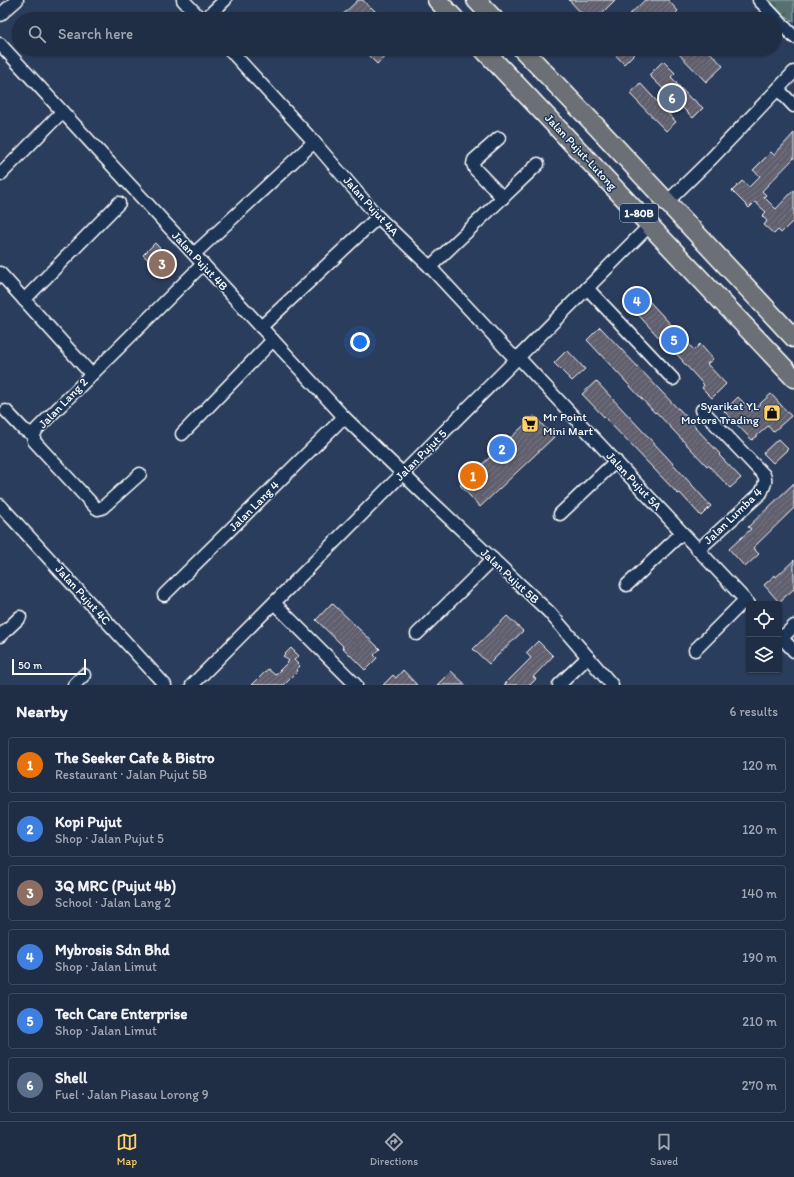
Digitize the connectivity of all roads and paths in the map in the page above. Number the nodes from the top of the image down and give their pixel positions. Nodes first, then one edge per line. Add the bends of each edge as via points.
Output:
1 (17, 0) edge
2 (183, 0) edge
3 (225, 0) edge
4 (437, 0) edge
5 (476, 0) edge
6 (759, 0) edge
7 (194, 12) edge
8 (212, 12) edge
9 (448, 12) edge
10 (487, 12) edge
11 (770, 12) edge
12 (0, 15) edge
13 (782, 24) edge
14 (794, 37) edge
15 (0, 44) edge
16 (235, 56) edge
17 (490, 56) edge
18 (529, 56) edge
19 (794, 72) edge
20 (778, 89) junction
21 (794, 106) edge
22 (62, 112) junction
23 (499, 138) dead end
24 (314, 142) junction
25 (538, 164) dead end
26 (0, 174) edge
27 (503, 198) junction
28 (666, 202) junction
29 (119, 203) dead end
30 (378, 217) junction
31 (650, 225) junction
32 (194, 254) junction
33 (203, 264) junction
34 (430, 267) junction
35 (0, 273) edge
36 (587, 288) junction
37 (24, 300) junction
38 (261, 327) junction
39 (794, 338) edge
40 (273, 340) junction
41 (518, 357) junction
42 (91, 374) junction
43 (794, 378) edge
44 (673, 379) dead end
45 (702, 410) dead end
46 (6, 411) dead end
47 (344, 417) junction
48 (182, 434) dead end
49 (34, 435) junction
50 (616, 461) junction
51 (140, 474) dead end
52 (402, 474) junction
53 (0, 505) edge
54 (560, 514) dead end
55 (682, 533) junction
56 (698, 550) junction
57 (493, 559) junction
58 (627, 585) dead end
59 (164, 595) dead end
60 (746, 601) edge
61 (274, 603) junction
62 (746, 603) edge
63 (20, 617) dead end
64 (794, 626) edge
65 (417, 634) dead end
66 (782, 635) edge
67 (0, 636) edge
68 (782, 637) edge
69 (695, 650) dead end
70 (794, 650) edge
71 (588, 657) junction
72 (84, 676) dead end
73 (74, 685) edge
74 (165, 685) edge
75 (192, 685) edge
76 (356, 685) edge
77 (559, 685) edge
78 (612, 685) edge

1 - 12 street
2 - 7 street
3 - 8 street
4 - 9 highway
5 - 10 highway
6 - 11 street
13 - 14 street
15 - 22 street, Jalan Pujut 4B
16 - 24 street, Jalan Pujut 4A
17 - 31 highway, Jalan Pujut-Lutong / 1-80B
18 - 28 highway
19 - 20 street
20 - 21 street
20 - 28 street
22 - 26 street
22 - 32 street, Jalan Pujut 4B
23 - 27 street via 474,160 473,164
24 - 30 street, Jalan Pujut 4A
24 - 32 street
25 - 27 street
27 - 34 street
28 - 39 highway
29 - 37 street
30 - 34 street, Jalan Pujut 4A
30 - 38 street
31 - 36 street, Jalan Pujut 5
31 - 43 highway, Jalan Pujut-Lutong / 1-80B
32 - 33 street, Jalan Pujut 4B
33 - 38 street, Jalan Pujut 4B
33 - 42 street, Jalan Lang 2
34 - 41 street, Jalan Pujut 4A via 507,350
35 - 37 street
36 - 41 street, Jalan Pujut 5
36 - 44 street
37 - 42 street
38 - 40 street, Jalan Pujut 4B
40 - 47 street, Jalan Pujut 4B
40 - 48 street
41 - 50 street, Jalan Pujut 5A
41 - 52 street, Jalan Pujut 5
42 - 49 street, Jalan Lang 2
45 - 56 street, Jalan Lumba 4 via 766,478 761,493
46 - 49 street via 23,429
47 - 52 street, Jalan Pujut 4B
47 - 59 street, Jalan Lang 4
49 - 51 street, Jalan Lang 2 via 34,441 95,508 102,508
50 - 54 street
50 - 55 street, Jalan Pujut 5A
52 - 57 street, Jalan Pujut 5B
52 - 61 street, Jalan Pujut 5
53 - 74 street, Jalan Pujut 4C
55 - 56 street, Jalan Pujut 5A
55 - 58 street
56 - 60 street, Jalan Pujut 5A
57 - 65 street
57 - 71 street, Jalan Pujut 5B via 549,612
61 - 75 street, Jalan Pujut 5
61 - 76 street
62 - 69 street
63 - 67 street
64 - 66 street
68 - 70 street
71 - 77 street
71 - 78 street, Jalan Pujut 5B
72 - 73 street

